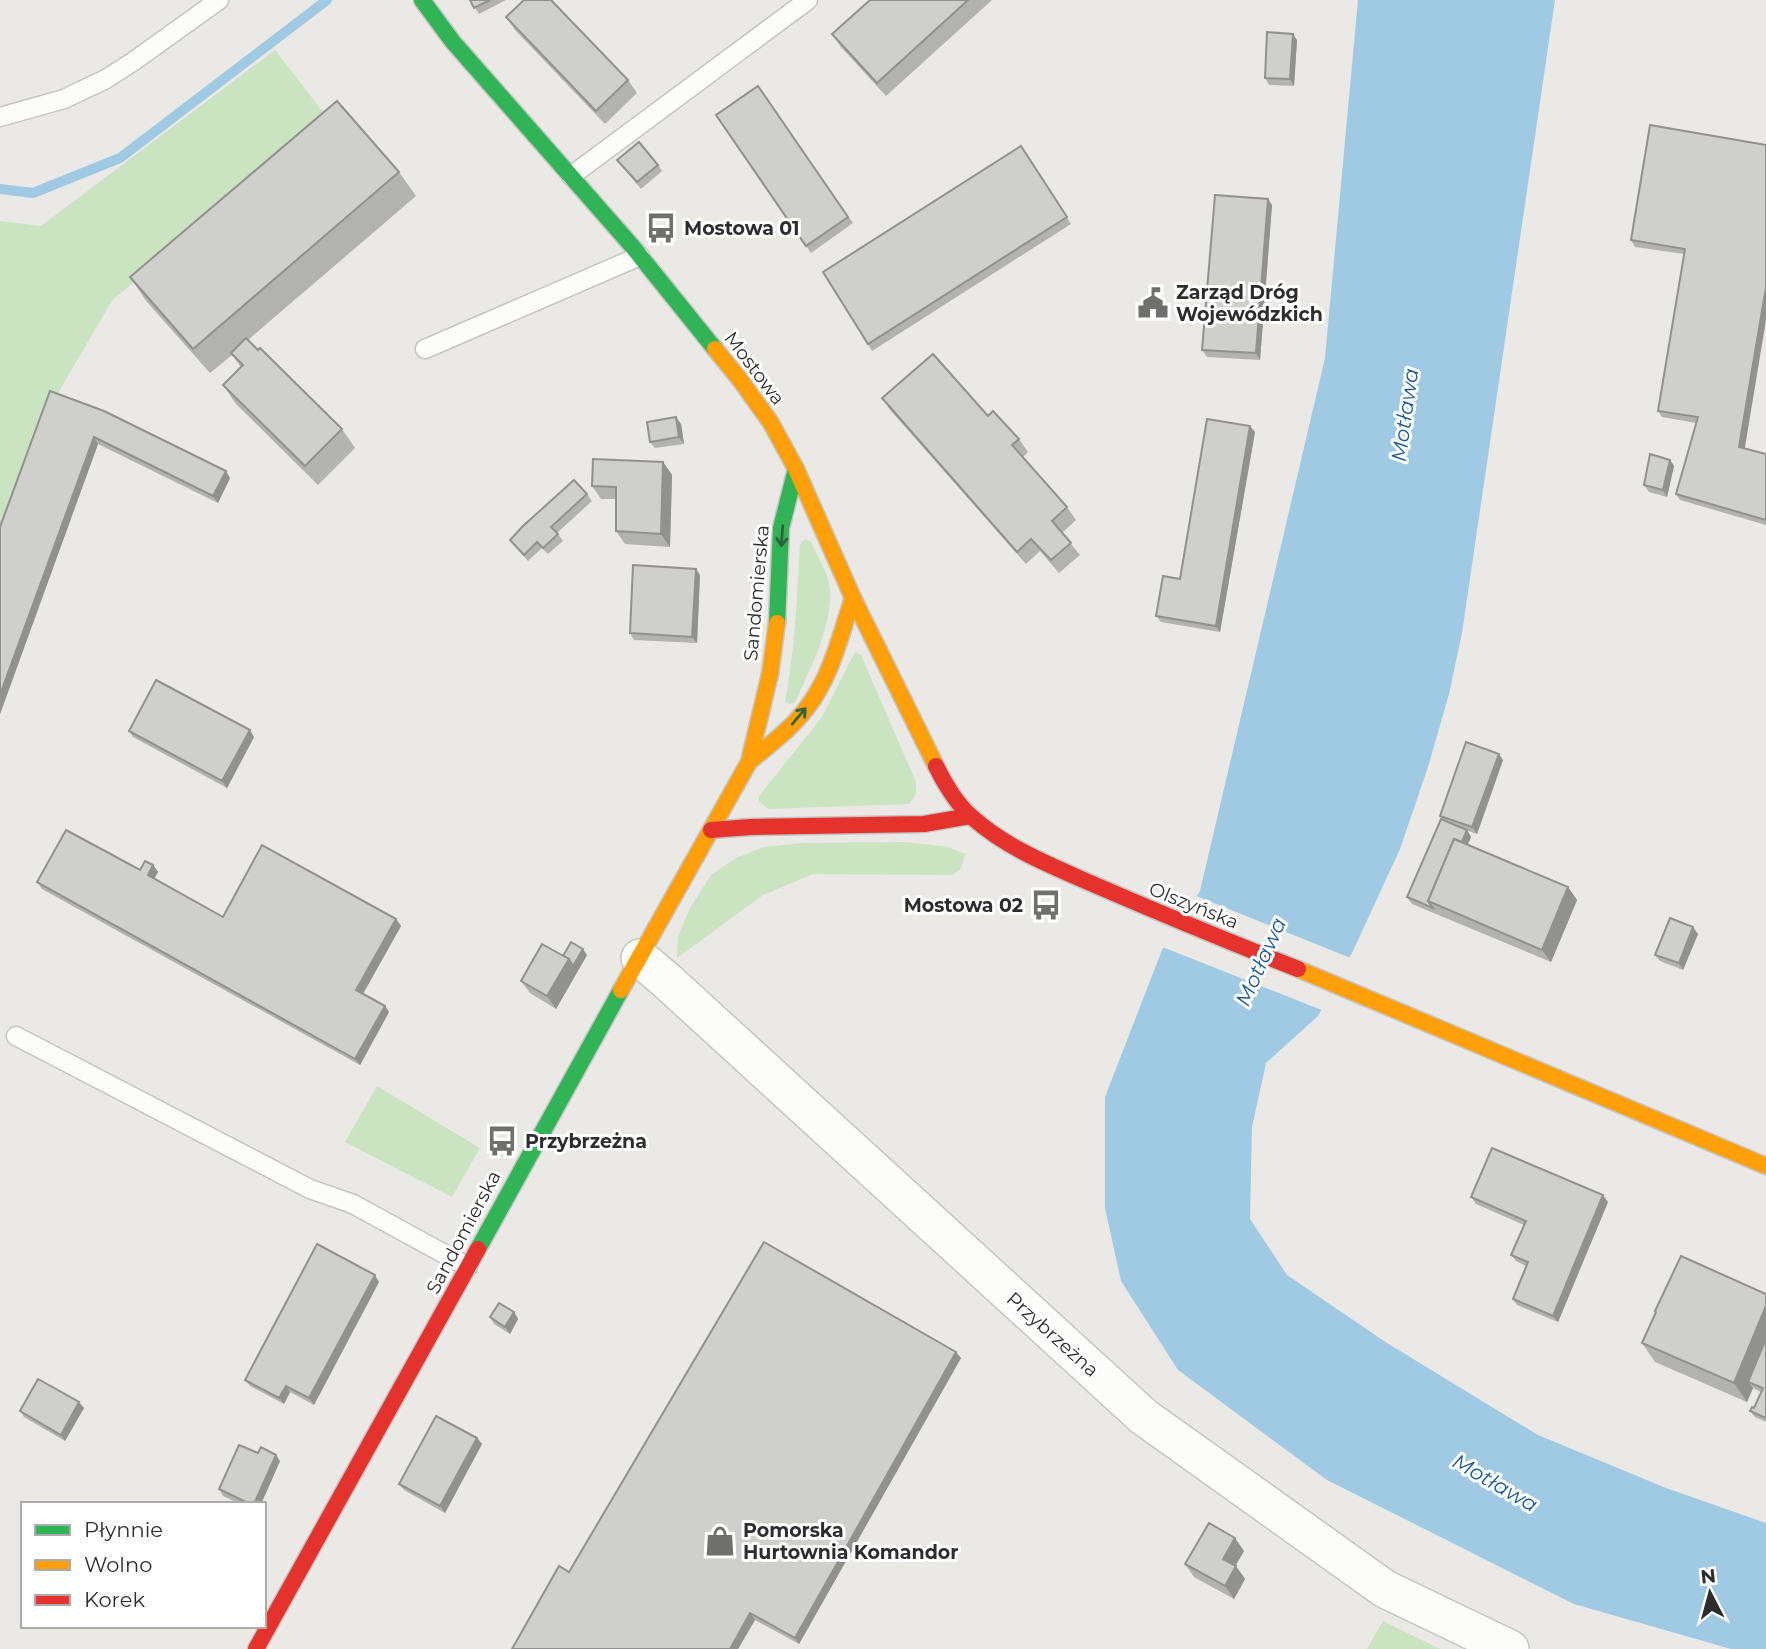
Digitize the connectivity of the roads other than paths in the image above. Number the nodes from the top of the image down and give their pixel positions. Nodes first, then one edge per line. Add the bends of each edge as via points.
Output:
1 (219, 0) edge
2 (422, 0) edge
3 (808, 0) edge
4 (0, 117) edge
5 (571, 176) junction
6 (640, 256) junction
7 (425, 349) dead end
8 (796, 469) junction
9 (853, 598) junction
10 (749, 762) junction
11 (970, 816) junction
12 (711, 830) junction
13 (640, 958) junction
14 (16, 1036) dead end
15 (1766, 1166) edge
16 (468, 1267) junction
17 (256, 1649) edge
18 (1510, 1649) edge

1 - 4 lane via 106,79 64,99
2 - 5 street, Mostowa
3 - 5 lane
5 - 6 street, Mostowa
6 - 7 lane
6 - 8 street, Mostowa via 772,423
8 - 9 street, Mostowa
8 -> 10 street, Sandomierska via 781,528 771,674
10 -> 9 street, Sandomierska via 813,700
9 - 11 street, Mostowa via 943,780
10 - 12 street, Sandomierska
11 - 12 street via 924,824
11 - 15 street, Olszyńska via 999,839 1152,911
12 - 13 street, Sandomierska
13 - 16 street, Sandomierska
13 - 18 street, Przybrzeżna via 1144,1417 1385,1589
14 - 16 lane via 310,1189 353,1204
16 - 17 street, Sandomierska

